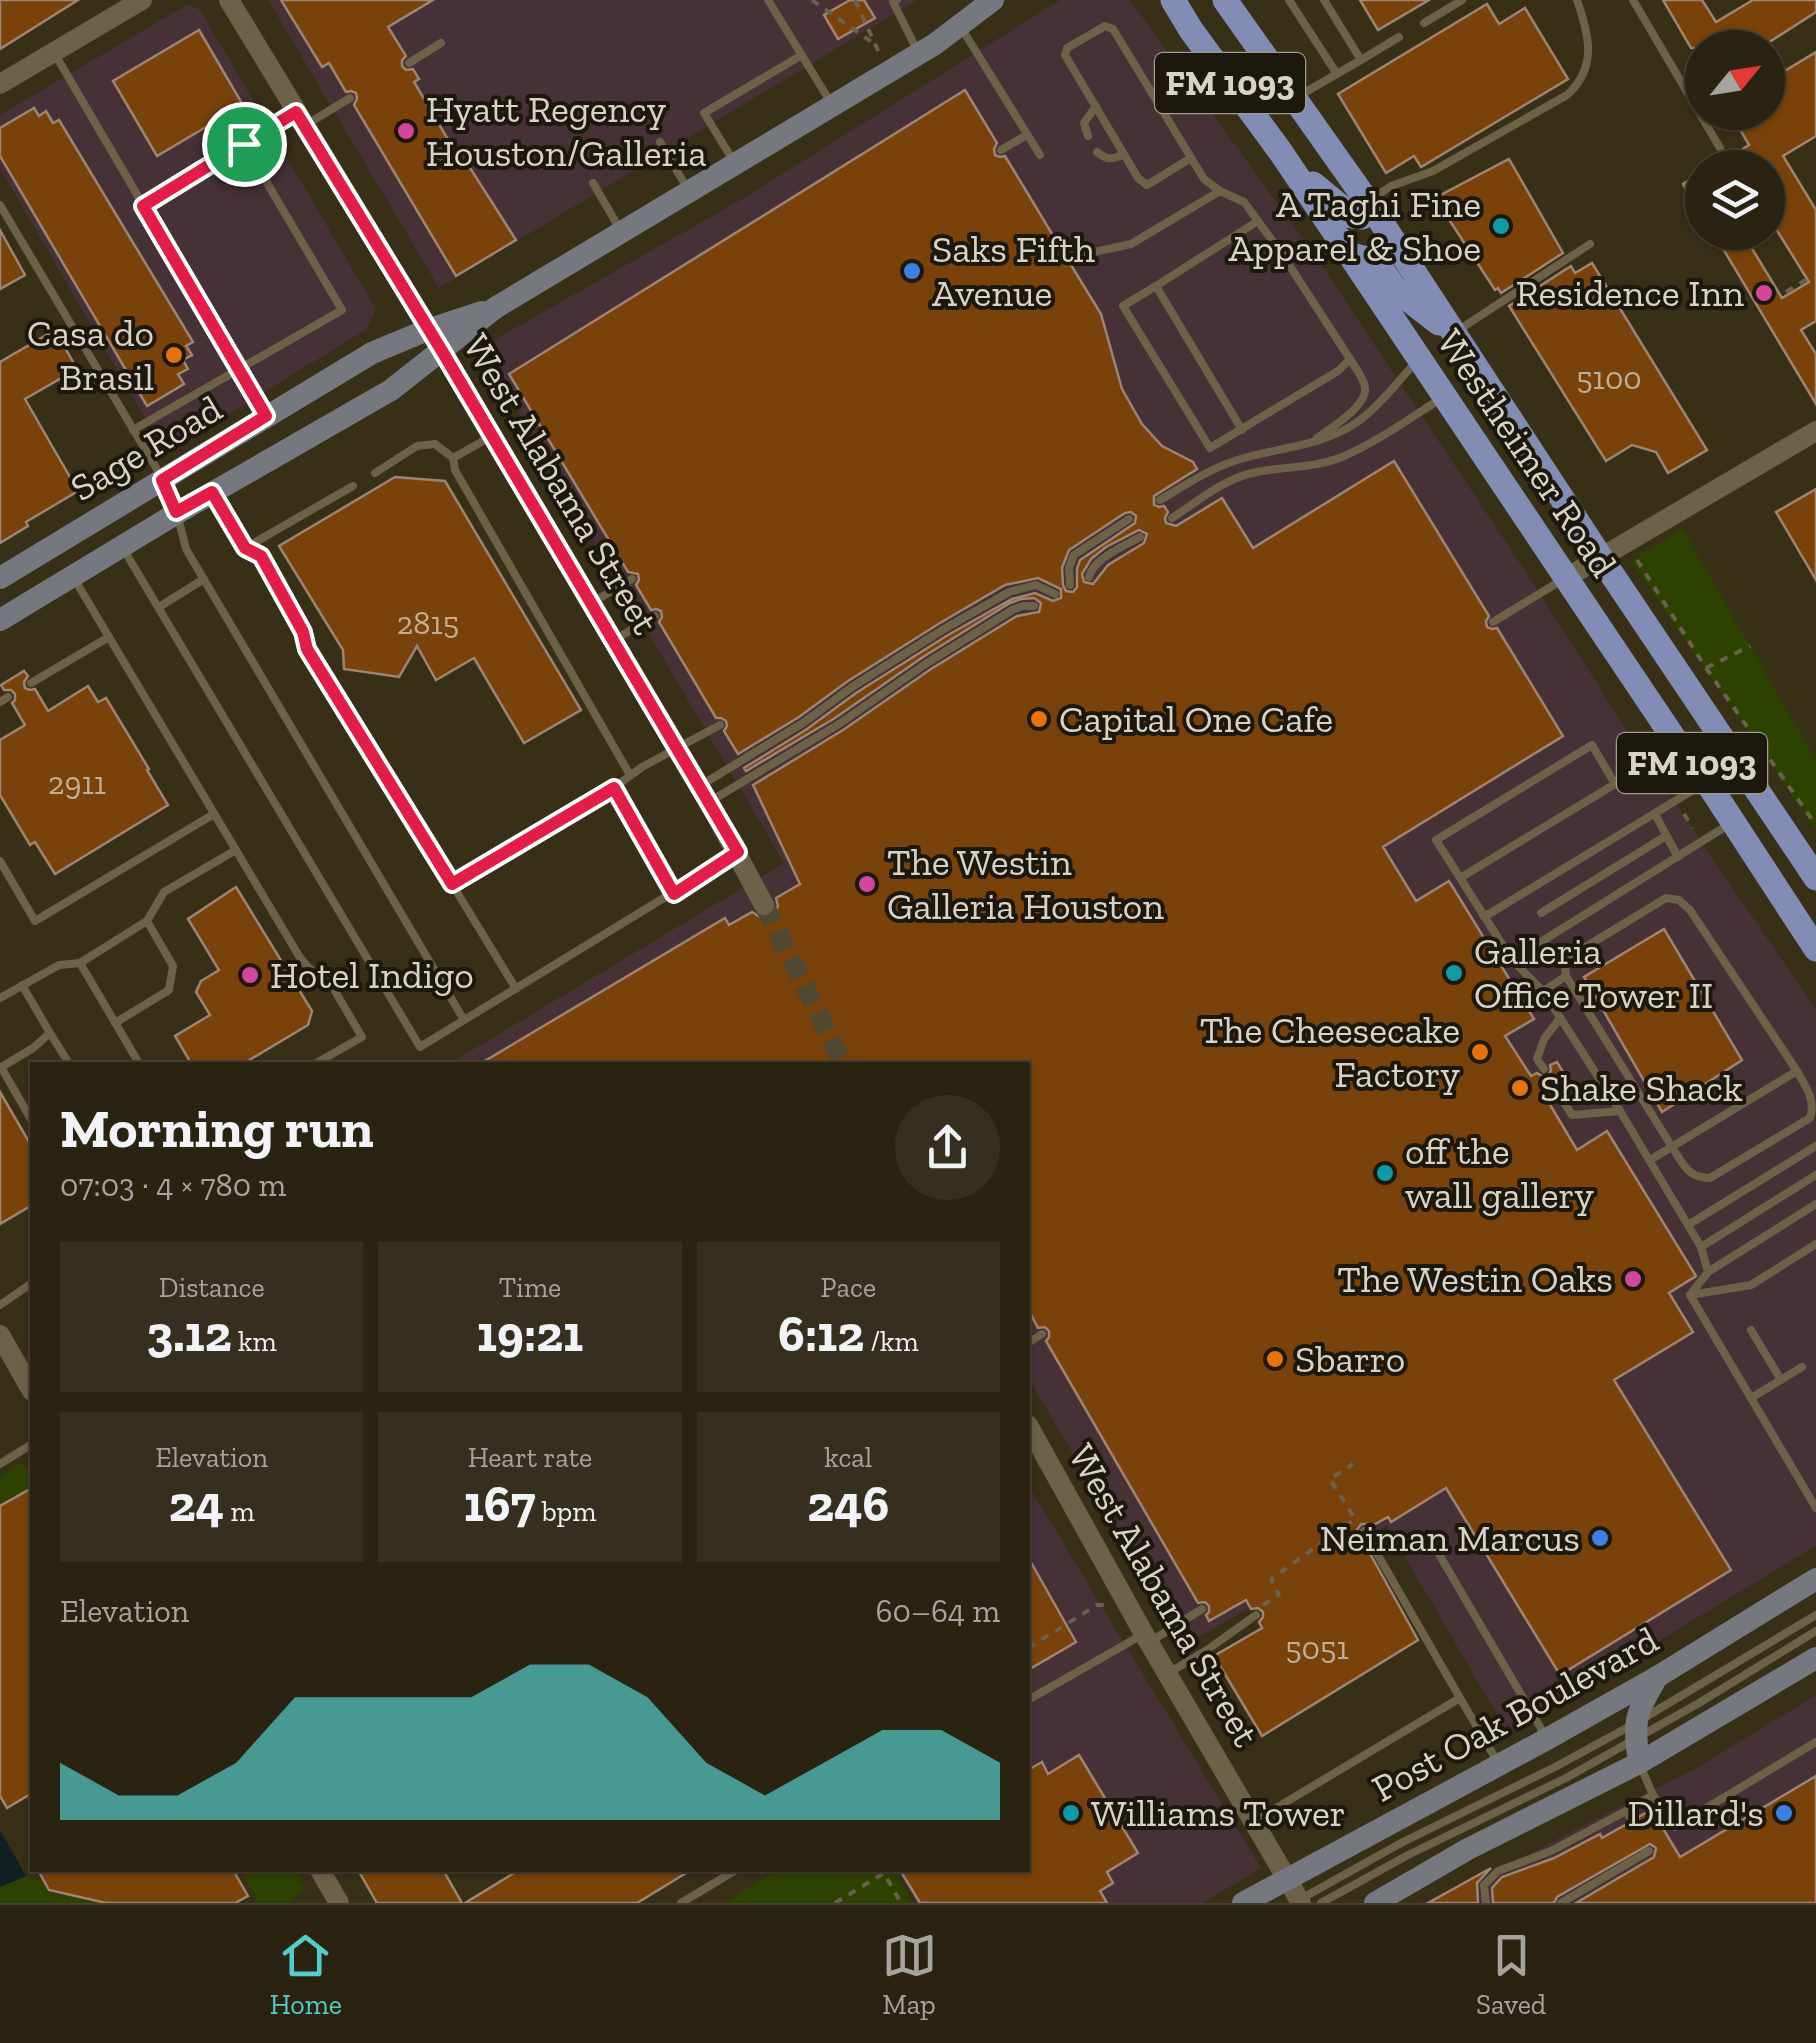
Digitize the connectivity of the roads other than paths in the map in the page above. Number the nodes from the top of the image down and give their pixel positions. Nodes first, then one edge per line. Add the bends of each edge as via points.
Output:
1 (142, 0) edge
2 (230, 0) edge
3 (768, 0) edge
4 (897, 0) edge
5 (1173, 0) edge
6 (1224, 0) edge
7 (1289, 0) edge
8 (1324, 0) edge
9 (1462, 0) edge
10 (1576, 0) edge
11 (1633, 0) edge
12 (982, 3) edge
13 (1424, 23) dead end
14 (960, 25) junction
15 (1399, 37) dead end
16 (442, 43) dead end
17 (54, 52) junction
18 (802, 54) junction
19 (920, 54) junction
20 (1361, 60) junction
21 (410, 63) dead end
22 (1337, 74) junction
23 (0, 84) edge
24 (350, 98) dead end
25 (1293, 100) junction
26 (832, 106) junction
27 (1096, 106) junction
28 (301, 119) junction
29 (1027, 134) junction
30 (1088, 136) dead end
31 (660, 142) dead end
32 (244, 144) junction
33 (1720, 148) dead end
34 (1002, 150) dead end
35 (1097, 152) dead end
36 (1124, 154) junction
37 (1040, 156) dead end
38 (1191, 158) junction
39 (735, 164) junction
40 (1289, 165) junction
41 (594, 183) dead end
42 (1220, 190) junction
43 (689, 192) junction
44 (0, 205) edge
45 (143, 206) junction
46 (1370, 206) junction
47 (1258, 221) junction
48 (622, 232) junction
49 (1590, 244) dead end
50 (1350, 255) junction
51 (1067, 258) dead end
52 (1156, 286) junction
53 (494, 308) junction
54 (427, 330) junction
55 (1454, 334) junction
56 (442, 351) junction
57 (1419, 358) junction
58 (1350, 359) junction
59 (238, 369) junction
60 (110, 390) junction
61 (1444, 396) junction
62 (98, 398) dead end
63 (266, 416) junction
64 (133, 430) junction
65 (1242, 430) junction
66 (1816, 431) edge
67 (492, 436) junction
68 (1302, 446) junction
69 (454, 458) junction
70 (375, 473) dead end
71 (162, 480) junction
72 (353, 486) dead end
73 (212, 492) junction
74 (1160, 500) dead end
75 (176, 512) junction
76 (1172, 518) dead end
77 (1129, 519) dead end
78 (1140, 537) dead end
79 (122, 546) junction
80 (245, 548) junction
81 (1601, 558) junction
82 (73, 576) junction
83 (1089, 577) dead end
84 (0, 578) edge
85 (1566, 578) junction
86 (204, 579) junction
87 (632, 579) dead end
88 (1070, 584) dead end
89 (1055, 594) dead end
90 (591, 603) junction
91 (159, 606) junction
92 (1034, 606) dead end
93 (654, 616) dead end
94 (0, 620) edge
95 (1494, 622) dead end
96 (108, 637) junction
97 (613, 640) junction
98 (32, 683) dead end
99 (720, 725) dead end
100 (676, 748) junction
101 (630, 775) junction
102 (1707, 782) junction
103 (614, 788) junction
104 (704, 794) junction
105 (214, 814) junction
106 (1655, 814) junction
107 (1733, 822) junction
108 (1666, 836) junction
109 (236, 850) junction
110 (738, 852) junction
111 (1678, 857) junction
112 (0, 860) edge
113 (1810, 869) edge
114 (1460, 878) junction
115 (452, 884) junction
116 (674, 894) junction
117 (764, 905) tunnel mouth
118 (1541, 912) dead end
119 (1484, 917) junction
120 (147, 921) junction
121 (1816, 949) edge
122 (1512, 960) junction
123 (80, 963) junction
124 (1566, 976) junction
125 (22, 985) junction
126 (516, 989) junction
127 (1543, 990) junction
128 (0, 998) edge
129 (1560, 1018) junction
130 (464, 1020) junction
131 (115, 1023) junction
132 (50, 1033) junction
133 (68, 1062) edge
134 (138, 1062) edge
135 (319, 1062) edge
136 (0, 1067) edge
137 (1544, 1069) dead end
138 (1797, 1071) junction
139 (1560, 1096) dead end
140 (1620, 1111) junction
141 (30, 1119) edge
142 (1816, 1146) edge
143 (1672, 1147) junction
144 (1650, 1160) junction
145 (1816, 1175) edge
146 (1816, 1204) edge
147 (1688, 1225) junction
148 (1816, 1244) edge
149 (1702, 1247) junction
150 (1708, 1272) junction
151 (30, 1284) edge
152 (1690, 1295) junction
153 (0, 1306) edge
154 (1751, 1330) dead end
155 (1042, 1334) dead end
156 (0, 1335) edge
157 (1030, 1341) edge
158 (1802, 1368) dead end
159 (1782, 1380) junction
160 (30, 1388) edge
161 (1751, 1398) junction
162 (1030, 1429) edge
163 (30, 1445) edge
164 (0, 1464) edge
165 (1816, 1508) edge
166 (1364, 1531) dead end
167 (1440, 1556) dead end
168 (1816, 1579) edge
169 (1202, 1609) dead end
170 (1253, 1614) road end
171 (1816, 1614) edge
172 (1816, 1631) edge
173 (1147, 1638) junction
174 (1816, 1658) edge
175 (1168, 1674) junction
176 (1658, 1677) junction
177 (1460, 1698) junction
178 (1030, 1699) edge
179 (1635, 1732) junction
180 (1547, 1739) junction
181 (1816, 1742) edge
182 (1639, 1763) junction
183 (1499, 1765) junction
184 (1653, 1795) junction
185 (1626, 1810) junction
186 (1253, 1821) junction
187 (1632, 1821) dead end
188 (1676, 1827) junction
189 (1668, 1837) dead end
190 (1649, 1851) dead end
191 (321, 1872) edge
192 (733, 1872) edge
193 (1286, 1878) junction
194 (337, 1902) edge
195 (1298, 1902) edge
196 (681, 1903) edge
197 (1244, 1903) edge
198 (1321, 1903) edge
199 (1374, 1903) edge
200 (1486, 1903) edge
201 (1561, 1903) edge

1 - 17 street
2 - 28 street, West Alabama Street
3 - 18 lane
4 - 19 lane
5 - 40 main road, Westheimer Road / FM 1093
6 - 25 main road, Westheimer Road / FM 1093
7 - 22 lane
8 - 20 lane
9 - 13 lane
10 - 46 lane via 1589,59 1576,87 1432,172 1391,186
11 - 33 lane
12 - 14 main road, Sage Road
14 - 19 main road, Sage Road
14 - 29 lane
15 - 20 lane
16 - 21 lane
17 - 23 street
17 - 45 lane
18 - 26 lane
18 - 39 lane via 704,112
19 - 26 main road, Sage Road
20 - 22 lane
22 - 25 lane
24 - 28 lane
25 - 46 main road, Westheimer Road / FM 1093
26 - 39 main road, Sage Road
27 - 30 lane via 1084,123
27 - 36 lane
27 - 38 lane via 1065,56 1067,48 1105,26 1113,29
28 - 32 lane
28 - 54 street, West Alabama Street
29 - 34 lane
29 - 37 lane
31 - 43 lane
32 - 45 lane
32 - 59 lane via 342,310
35 - 36 lane via 1104,158
36 - 38 lane via 1147,185
38 - 42 lane
39 - 43 main road, Sage Road
40 - 46 main road via 1352,216 1362,217
40 - 50 main road, Westheimer Road / FM 1093
41 - 48 lane
42 - 47 lane via 1244,202
42 - 51 lane via 1130,244
43 - 48 main road, Sage Road
44 - 60 lane
45 - 59 lane
46 - 55 main road, Westheimer Road / FM 1093
47 - 52 lane
47 - 58 lane
48 - 53 main road, Sage Road
49 - 55 lane
50 - 55 main road via 1376,261 1395,289
50 - 57 main road, Westheimer Road / FM 1093
52 - 65 lane
52 - 65 lane via 1123,306 1210,448
53 - 54 main road, Sage Road
53 - 56 main road, Sage Road
54 - 56 street, West Alabama Street
54 - 63 main road, Sage Road
55 - 81 main road, Westheimer Road / FM 1093
56 - 67 street, West Alabama Street
56 - 73 main road, Sage Road via 391,390
57 - 61 main road, Westheimer Road / FM 1093
57 - 68 lane via 1354,424
58 - 65 lane
58 - 68 lane via 1366,391 1362,402
59 - 63 lane
59 - 64 lane
60 - 62 lane
60 - 64 lane
61 - 76 lane via 1341,458 1251,473
61 - 85 main road, Westheimer Road / FM 1093
63 - 71 main road, Sage Road
64 - 71 lane
66 - 81 street
67 - 69 lane
67 - 90 street, West Alabama Street
68 - 74 lane via 1244,458
69 - 70 lane via 435,444 417,446
69 - 101 lane
71 - 75 main road
71 - 84 main road, Sage Road
72 - 80 lane
73 - 75 main road, Sage Road
73 - 80 lane
75 - 79 main road, Sage Road
75 - 86 lane via 186,549
77 - 88 lane via 1074,556
78 - 83 lane via 1099,562
79 - 82 main road, Sage Road
79 - 91 lane
80 - 115 lane via 261,556 307,649
81 - 85 street
81 - 113 main road, Westheimer Road / FM 1093
82 - 94 main road, Sage Road
82 - 96 lane
85 - 95 lane
85 - 102 main road, Westheimer Road / FM 1093
86 - 91 lane
86 - 130 lane
87 - 90 lane
89 - 104 lane via 1036,585 1009,592 944,629
90 - 97 street, West Alabama Street
91 - 130 lane via 420,1047
92 - 104 lane via 1014,608 839,724
93 - 97 lane
96 - 98 lane
96 - 105 lane
97 - 100 street, West Alabama Street
99 - 100 lane
100 - 101 lane
100 - 104 street, West Alabama Street
101 - 103 lane
102 - 106 lane
102 - 107 main road, Westheimer Road / FM 1093
102 - 113 main road via 1727,790
103 - 115 lane
103 - 116 lane
104 - 110 street, West Alabama Street
105 - 109 lane
105 - 112 lane via 35,921
106 - 108 lane
106 - 119 lane
107 - 111 lane
107 - 121 main road, Westheimer Road / FM 1093
108 - 111 lane
108 - 118 lane
109 - 120 lane via 164,892
109 - 135 lane via 299,956 332,986 362,1037
110 - 116 lane
110 - 117 street, West Alabama Street
111 - 122 lane
114 - 114 lane via 1615,784 1592,745 1436,840
114 - 119 lane
115 - 126 lane
116 - 126 lane
119 - 122 lane
120 - 123 lane
120 - 131 lane via 173,966 169,990
122 - 127 lane
123 - 125 lane via 59,964
123 - 131 lane
124 - 127 lane
124 - 138 lane via 1569,956 1666,898 1679,900
124 - 143 lane
125 - 128 lane
125 - 132 lane
126 - 130 lane
127 - 129 lane
129 - 137 lane via 1537,1059
129 - 140 lane
131 - 134 lane
132 - 133 lane
132 - 136 lane
136 - 141 lane
138 - 143 lane
138 - 143 lane via 1814,1098 1810,1118 1710,1178 1689,1173
139 - 140 lane via 1572,1115
140 - 144 lane
142 - 147 lane
143 - 144 lane
144 - 147 lane
145 - 149 lane
146 - 150 lane
147 - 149 lane
148 - 152 lane via 1751,1285
149 - 150 lane
150 - 152 lane
151 - 153 lane
152 - 161 lane
154 - 159 lane
155 - 157 lane
156 - 160 street
158 - 159 lane
159 - 161 lane
161 - 165 lane
162 - 173 street, West Alabama Street
163 - 164 lane
166 - 177 lane
167 - 180 lane
168 - 176 main road, Post Oak Boulevard
169 - 173 lane
170 - 175 lane
171 - 179 lane
172 - 179 lane
173 - 175 street, West Alabama Street
173 - 178 lane
174 - 182 main road
175 - 186 street, West Alabama Street
176 - 179 main road
176 - 180 main road, Post Oak Boulevard
177 - 183 lane
177 - 186 lane
179 - 182 main road
179 - 195 lane via 1401,1843
179 - 198 lane via 1566,1778
180 - 183 main road, Post Oak Boulevard
181 - 188 lane
182 - 184 lane
182 - 199 main road
183 - 193 main road, Post Oak Boulevard
184 - 185 lane
184 - 188 lane
185 - 187 lane
185 - 200 lane via 1498,1871 1484,1884
186 - 193 street, West Alabama Street
188 - 189 lane
190 - 201 lane
191 - 194 street
192 - 196 lane
193 - 195 street, West Alabama Street
193 - 197 main road, Post Oak Boulevard

